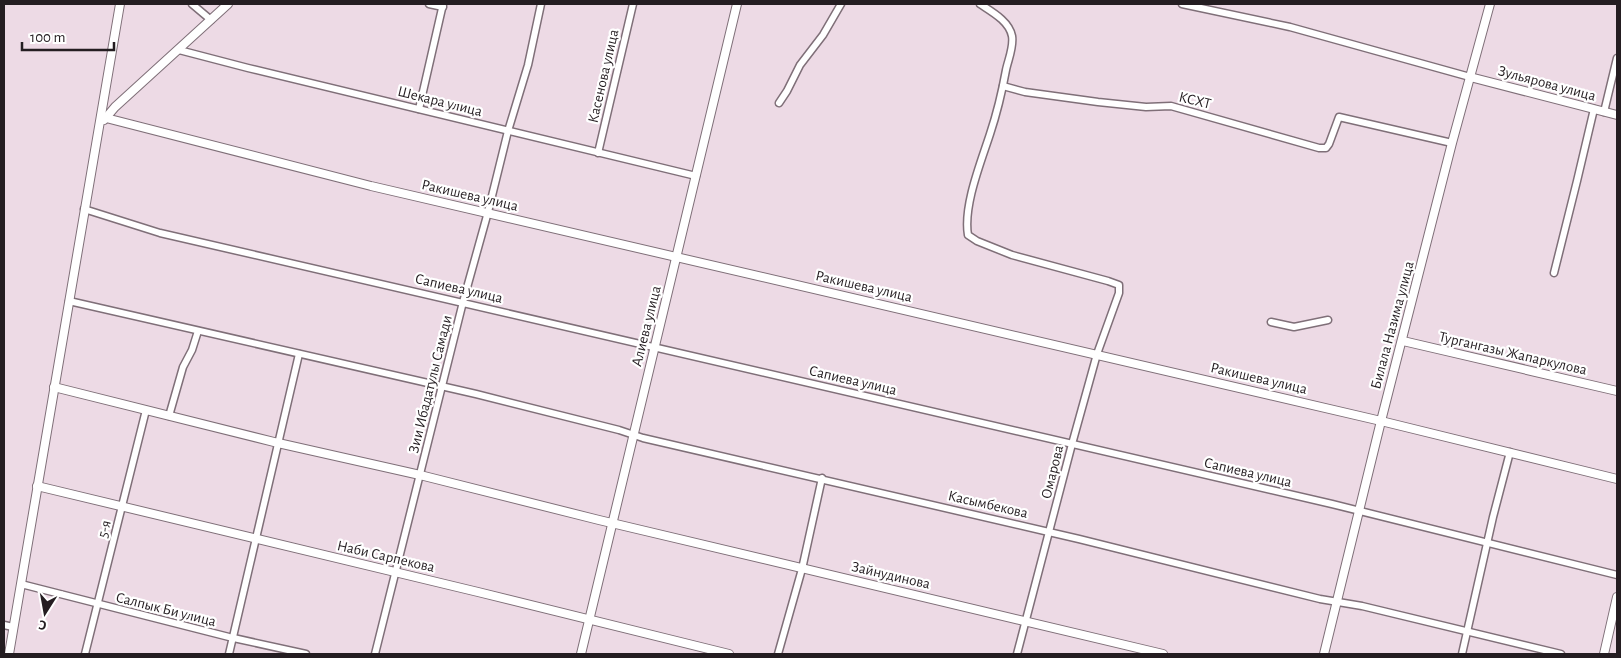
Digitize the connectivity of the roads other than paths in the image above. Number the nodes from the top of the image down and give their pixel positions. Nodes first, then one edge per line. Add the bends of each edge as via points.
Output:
1 (120, 4) edge
2 (192, 4) edge
3 (228, 4) edge
4 (429, 4) edge
5 (541, 4) edge
6 (633, 4) edge
7 (737, 4) edge
8 (841, 4) edge
9 (980, 4) edge
10 (1182, 4) edge
11 (1490, 4) edge
12 (443, 5) edge
13 (211, 20) junction
14 (180, 50) junction
15 (1617, 58) edge
16 (1470, 77) junction
17 (1003, 86) junction
18 (779, 103) dead end
19 (419, 109) junction
20 (1594, 109) junction
21 (1604, 112) junction
22 (1617, 115) edge
23 (103, 120) junction
24 (508, 131) junction
25 (1452, 143) junction
26 (598, 154) junction
27 (696, 176) junction
28 (84, 209) junction
29 (488, 212) junction
30 (677, 257) junction
31 (1554, 273) dead end
32 (69, 300) junction
33 (463, 302) junction
34 (1328, 320) dead end
35 (1271, 322) dead end
36 (198, 331) junction
37 (1403, 341) junction
38 (654, 348) junction
39 (299, 354) junction
40 (1097, 354) junction
41 (441, 387) junction
42 (54, 388) junction
43 (1617, 391) edge
44 (146, 410) junction
45 (169, 416) junction
46 (1381, 421) junction
47 (633, 434) junction
48 (278, 443) junction
49 (1072, 444) junction
50 (1510, 452) junction
51 (420, 475) junction
52 (822, 478) junction
53 (1617, 479) edge
54 (37, 486) junction
55 (122, 506) junction
56 (1360, 510) junction
57 (612, 523) junction
58 (1049, 532) junction
59 (255, 539) junction
60 (1488, 542) junction
61 (802, 569) junction
62 (395, 573) junction
63 (1617, 574) edge
64 (21, 584) junction
65 (1617, 598) edge
66 (1336, 602) junction
67 (97, 605) junction
68 (590, 620) junction
69 (1026, 621) junction
70 (4, 625) edge
71 (14, 627) junction
72 (1468, 632) junction
73 (233, 638) junction
74 (9, 654) edge
75 (85, 654) edge
76 (229, 654) edge
77 (306, 654) edge
78 (375, 654) edge
79 (582, 654) edge
80 (729, 654) edge
81 (778, 654) edge
82 (1018, 654) edge
83 (1163, 654) edge
84 (1324, 654) edge
85 (1462, 654) edge
86 (1562, 654) edge
87 (1604, 654) edge

1 - 23 street
2 - 13 street
3 - 13 street
4 - 12 street
5 - 24 street, Зии Ибадатулы Самади via 528,65
6 - 26 street, Касенова улица
7 - 27 street, Алиева улица
8 - 18 street
9 - 17 street via 1004,21 1012,36
10 - 16 street via 1290,27
11 - 16 street, Билала Назима улица
12 - 19 street
13 - 14 street
14 - 19 street, Шекара улица
14 - 23 street
15 - 21 street
16 - 20 street, Зульярова улица
16 - 25 street, Билала Назима улица
17 - 25 street, КСХТ via 1098,102 1171,106 1318,148 1326,148 1329,144 1339,117
17 - 40 street, Омарова via 977,170 968,235 1012,255 1119,285
19 - 24 street, Шекара улица
20 - 21 street, Зульярова улица
20 - 31 street
21 - 22 street, Зульярова улица
23 - 28 street
23 - 29 street, Ракишева улица
24 - 26 street, Шекара улица
24 - 29 street, Зии Ибадатулы Самади
25 - 37 street, Билала Назима улица
26 - 27 street, Шекара улица
27 - 30 street, Алиева улица
28 - 32 street
28 - 33 street, Сапиева улица via 160,233
29 - 30 street, Ракишева улица
29 - 33 street, Зии Ибадатулы Самади
30 - 38 street, Алиева улица
30 - 40 street, Ракишева улица
32 - 36 street, Касымбекова
32 - 42 street
33 - 38 street, Сапиева улица
33 - 41 street, Зии Ибадатулы Самади
34 - 35 street via 1294,327
36 - 39 street, Касымбекова
36 - 45 street via 183,367
37 - 43 street, Тургангазы Жапаркулова
37 - 46 street, Билала Назима улица
38 - 47 street, Алиева улица
38 - 49 street, Сапиева улица
39 - 41 street, Касымбекова
39 - 48 street
40 - 46 street, Ракишева улица
40 - 49 street, Омарова
41 - 47 street, Касымбекова
41 - 51 street, Зии Ибадатулы Самади
42 - 44 street, Зайнудинова
42 - 54 street
44 - 45 street, Зайнудинова
44 - 55 street, 5-я
45 - 48 street, Зайнудинова
46 - 50 street, Ракишева улица
46 - 56 street, Билала Назима улица
47 - 52 street, Касымбекова
47 - 57 street, Алиева улица
48 - 51 street, Зайнудинова
48 - 59 street
49 - 56 street, Сапиева улица
49 - 58 street, Омарова
50 - 53 street, Ракишева улица
50 - 60 street
51 - 57 street, Зайнудинова
51 - 62 street, Зии Ибадатулы Самади
52 - 58 street, Касымбекова
52 - 61 street
54 - 55 street, Наби Сарпекова
54 - 64 street
55 - 59 street, Наби Сарпекова
55 - 67 street, 5-я
56 - 60 street, Сапиева улица
56 - 66 street, Билала Назима улица
57 - 61 street, Зайнудинова
57 - 68 street, Алиева улица
58 - 66 street, Касымбекова
58 - 69 street, Омарова
59 - 62 street, Наби Сарпекова
59 - 73 street
60 - 63 street, Сапиева улица
60 - 72 street
61 - 69 street, Зайнудинова
61 - 81 street
62 - 68 street, Наби Сарпекова
62 - 78 street, Зии Ибадатулы Самади
64 - 67 street, Салпык Би улица
64 - 71 street
65 - 87 street
66 - 72 street, Касымбекова
66 - 84 street, Билала Назима улица
67 - 73 street, Салпык Би улица
67 - 75 street, 5-я
68 - 79 street, Алиева улица
68 - 80 street, Наби Сарпекова
69 - 82 street, Омарова
69 - 83 street, Зайнудинова
70 - 71 street
71 - 74 street
72 - 85 street
72 - 86 street, Касымбекова
73 - 76 street
73 - 77 street, Салпык Би улица

